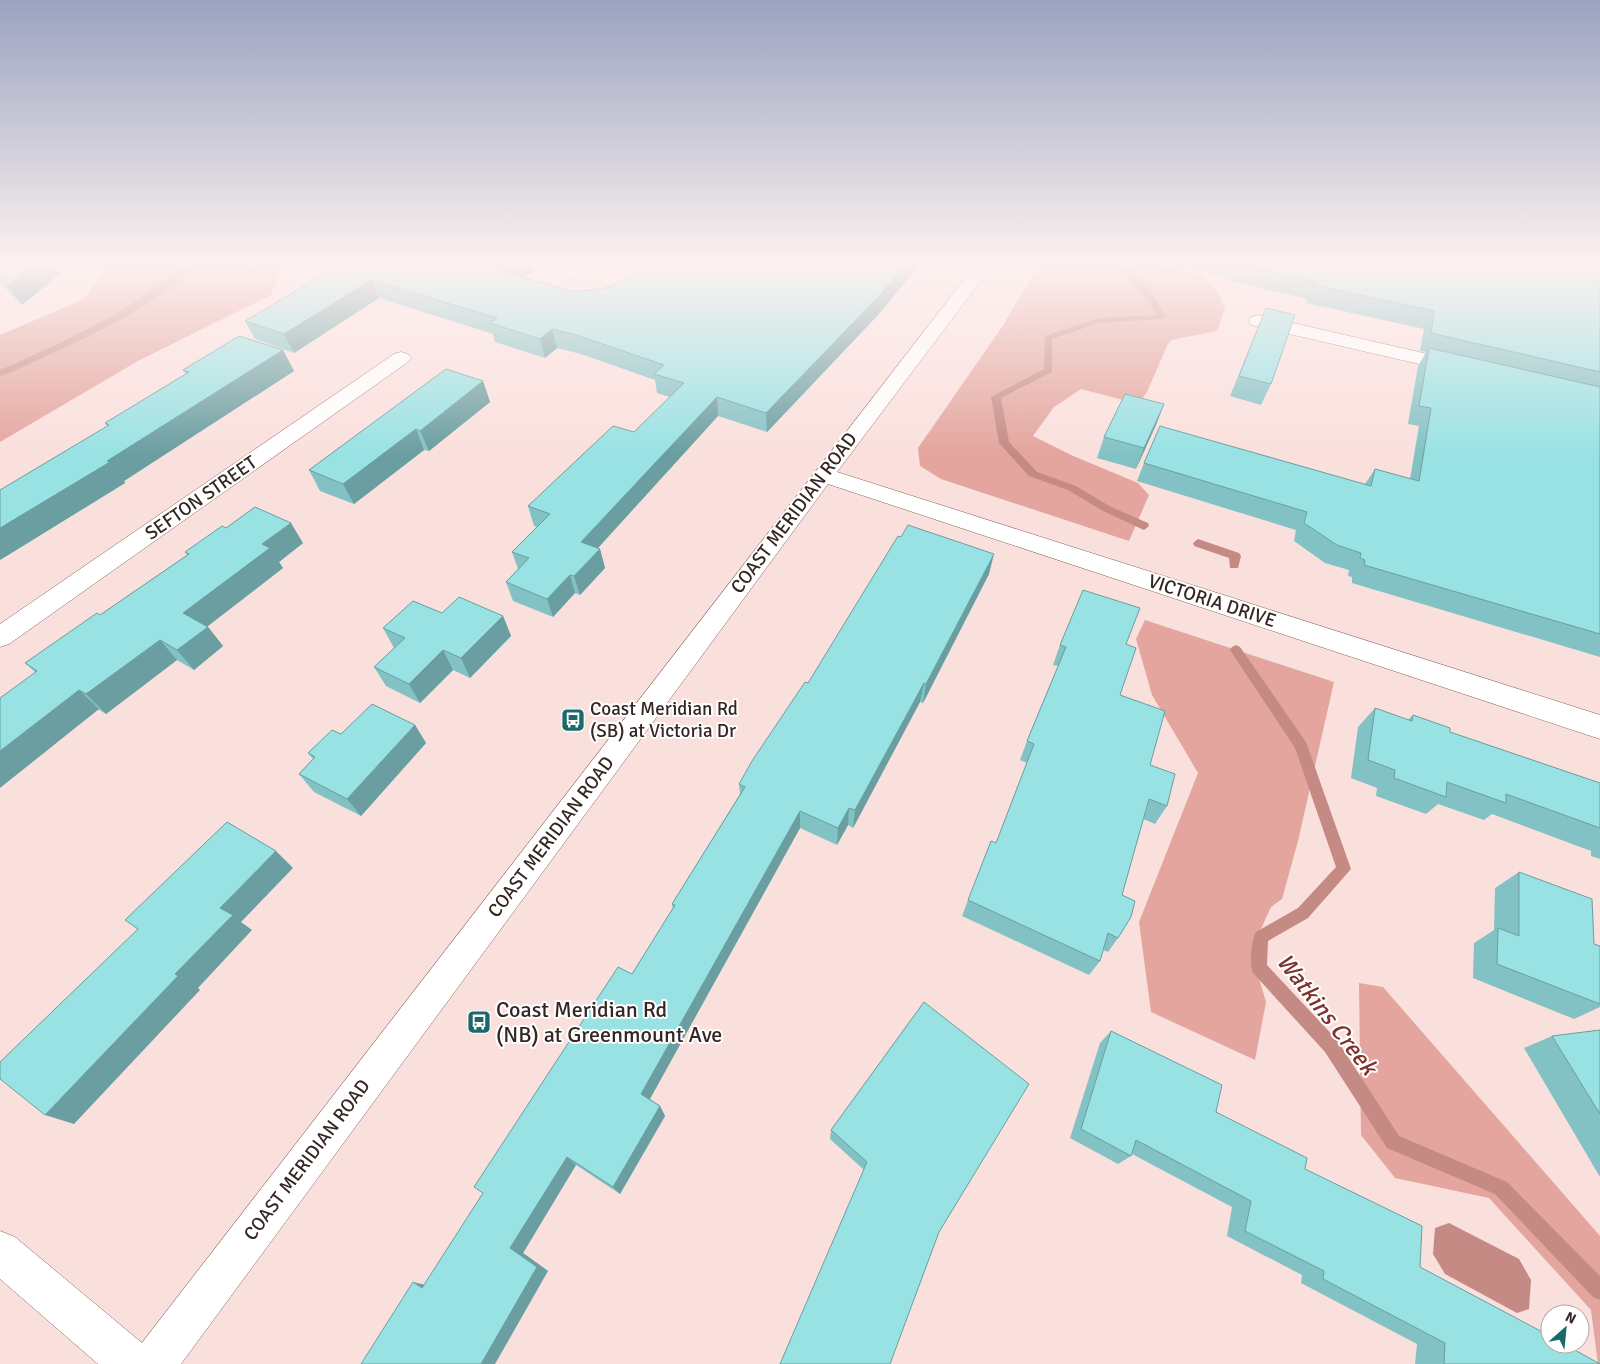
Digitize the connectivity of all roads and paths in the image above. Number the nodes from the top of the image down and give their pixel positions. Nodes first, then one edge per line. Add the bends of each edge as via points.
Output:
1 (937, 327) edge
2 (1282, 327) edge
3 (400, 358) dead end
4 (1477, 372) edge
5 (823, 475) junction
6 (0, 637) edge
7 (1600, 728) edge
8 (0, 1252) edge
9 (132, 1364) edge
10 (154, 1364) edge

1 - 5 main road, COAST MERIDIAN ROAD
2 - 4 main road
3 - 6 main road, SEFTON STREET
5 - 7 main road, VICTORIA DRIVE
5 - 10 main road, COAST MERIDIAN ROAD
8 - 9 main road

